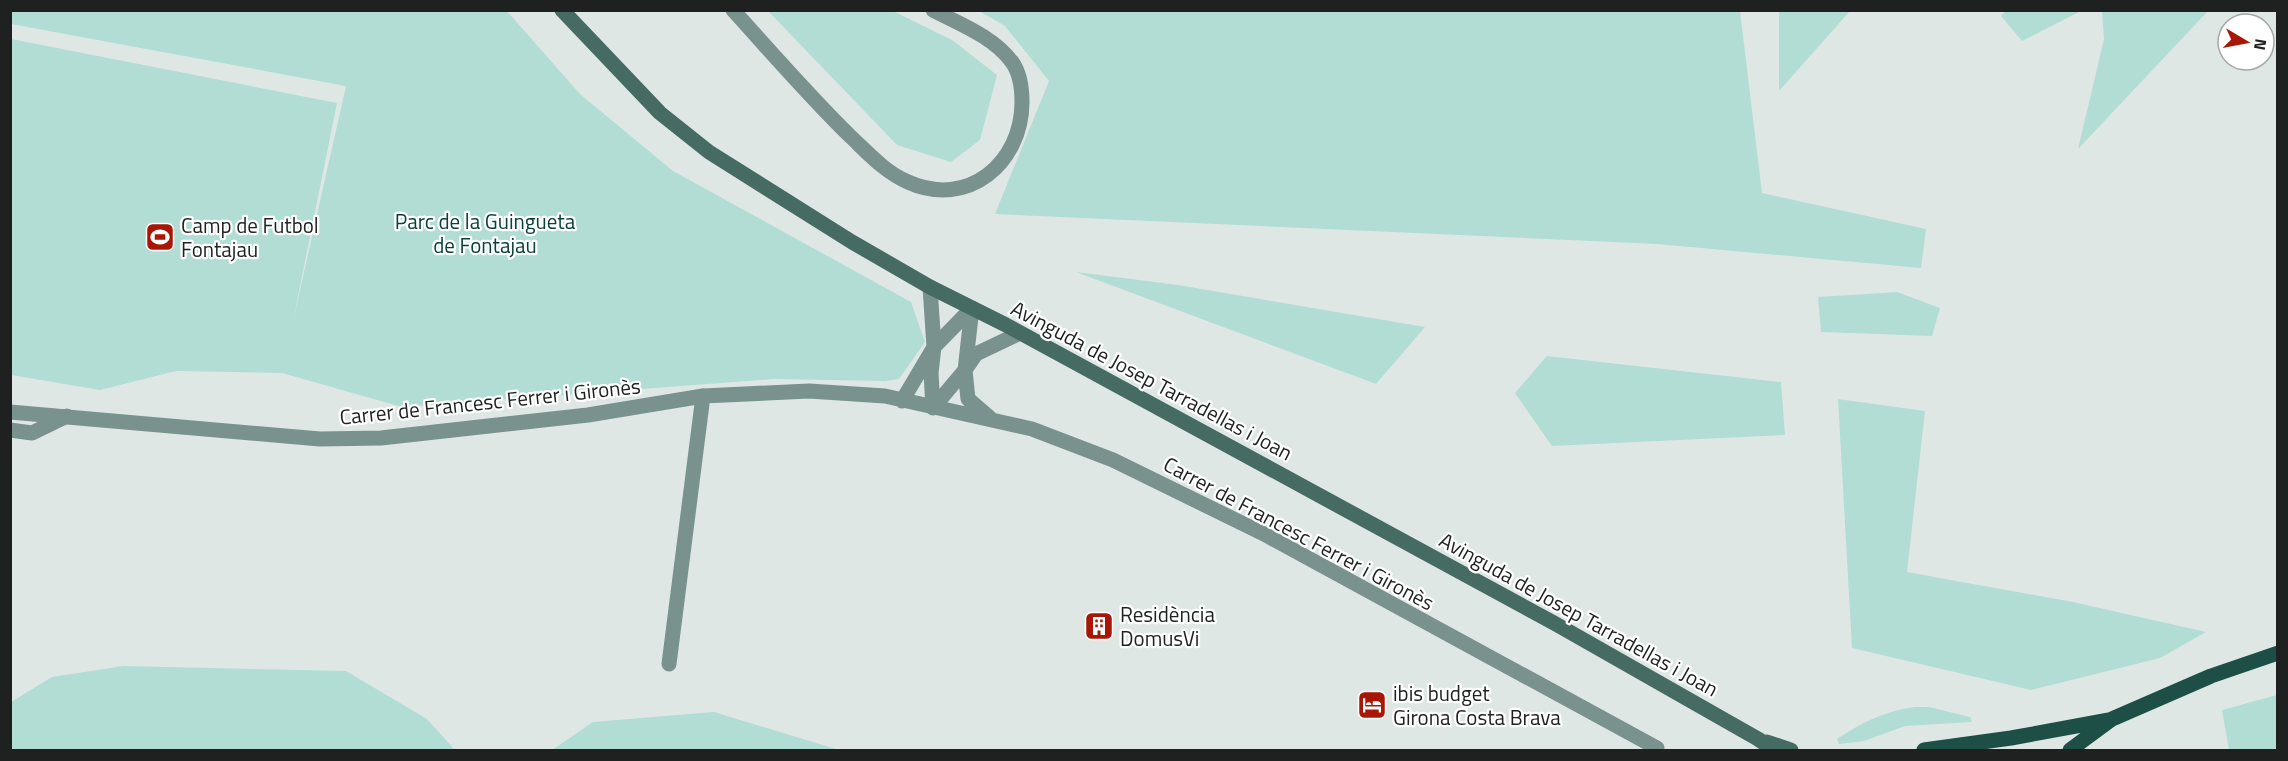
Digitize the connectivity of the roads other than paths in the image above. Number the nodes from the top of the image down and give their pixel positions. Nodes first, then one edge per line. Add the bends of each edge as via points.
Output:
1 (562, 10) edge
2 (733, 10) edge
3 (933, 10) edge
4 (930, 287) junction
5 (972, 308) junction
6 (1020, 333) junction
7 (934, 347) junction
8 (965, 370) junction
9 (703, 396) junction
10 (902, 401) junction
11 (933, 408) junction
12 (10, 412) edge
13 (67, 416) junction
14 (993, 420) junction
15 (10, 430) edge
16 (2277, 653) edge
17 (669, 664) dead end
18 (2112, 719) junction
19 (1758, 739) junction
20 (1657, 750) edge
21 (1774, 750) edge
22 (1791, 750) edge
23 (1924, 750) edge
24 (2070, 750) edge

1 - 4 main road, Avinguda de Josep Tarradellas i Joan via 687,136 843,237
2 - 3 street via 879,164 909,183 957,188 987,177 1002,163 1019,128 1022,90 1014,64 1005,54 984,37
4 - 5 main road, Avinguda de Josep Tarradellas i Joan
4 - 7 street
5 - 6 main road, Avinguda de Josep Tarradellas i Joan
5 - 7 street
5 - 8 street
6 - 8 street via 976,354
6 - 19 main road, Avinguda de Josep Tarradellas i Joan
7 - 10 street
7 - 11 street via 930,373
8 - 11 street
8 - 14 street via 968,399
9 - 10 street, Carrer de Francesc Ferrer i Gironès via 808,391 885,396
9 - 13 street, Carrer de Francesc Ferrer i Gironès via 588,415 381,438 320,439
9 - 17 street
10 - 11 street, Carrer de Francesc Ferrer i Gironès
11 - 14 street, Carrer de Francesc Ferrer i Gironès
12 - 13 street, Carrer de Francesc Ferrer i Gironès
13 - 15 street via 32,434
14 - 20 street, Carrer de Francesc Ferrer i Gironès via 1032,429 1113,460 1264,534
16 - 18 main road via 2211,676
18 - 23 main road
18 - 24 main road
19 - 21 main road, Avinguda de Josep Tarradellas i Joan
19 - 22 main road, Avinguda de Josep Tarradellas i Joan

